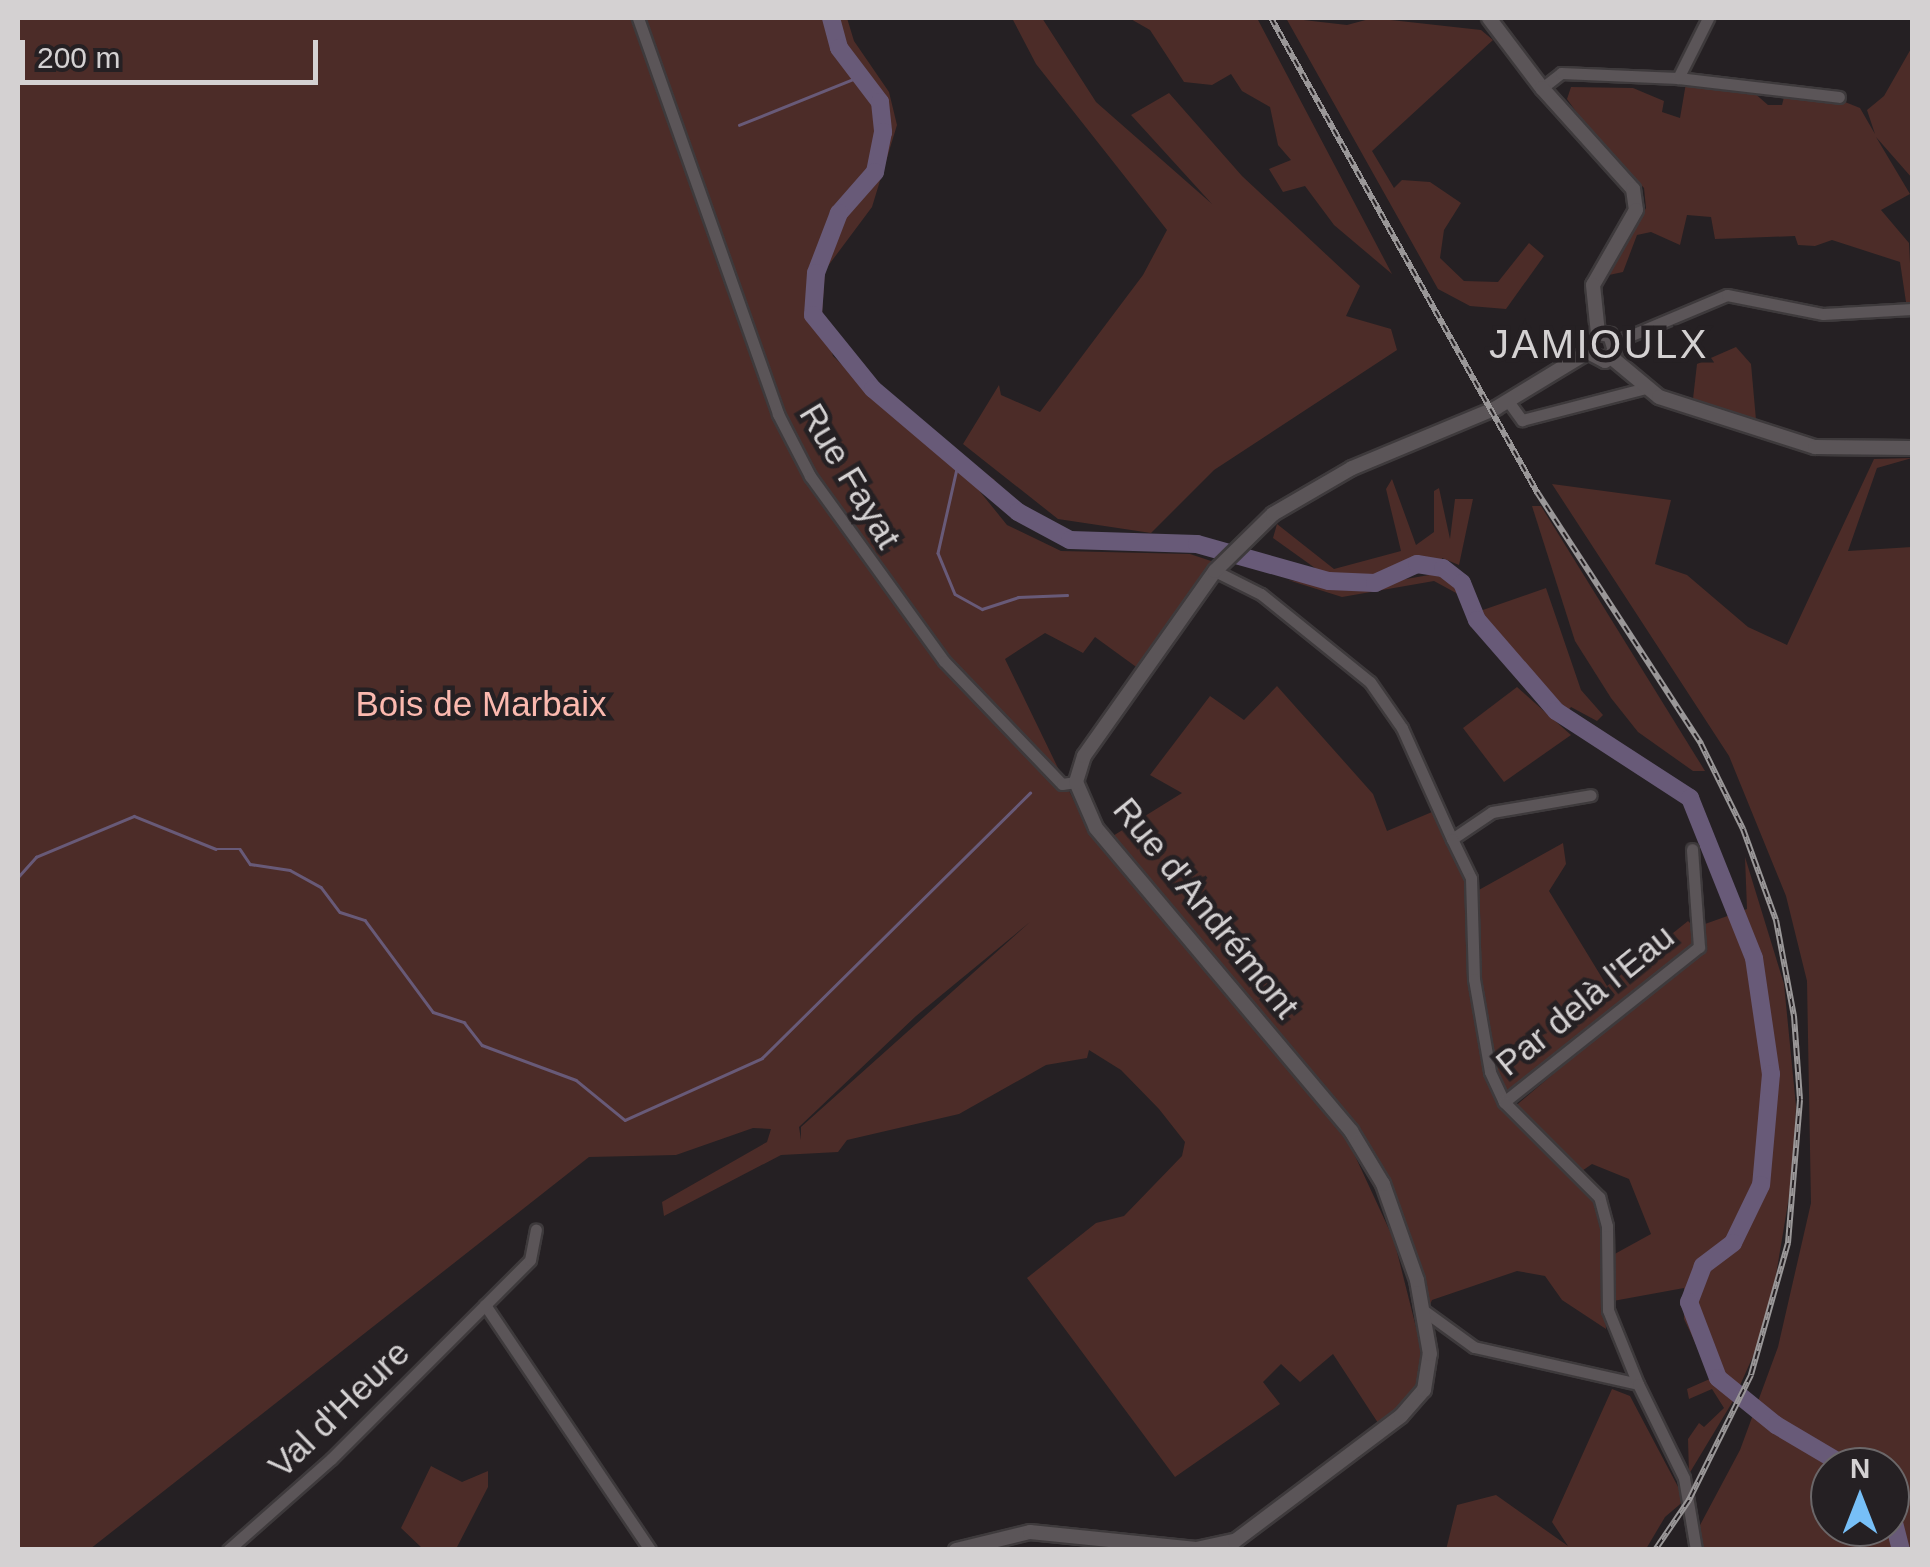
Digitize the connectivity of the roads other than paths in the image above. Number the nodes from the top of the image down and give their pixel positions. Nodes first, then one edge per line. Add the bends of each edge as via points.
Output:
1 (638, 18) edge
2 (1489, 18) edge
3 (1708, 18) edge
4 (1678, 78) junction
5 (1542, 88) junction
6 (1839, 97) dead end
7 (1912, 309) edge
8 (1598, 332) junction
9 (1613, 350) junction
10 (1588, 352) junction
11 (1646, 388) junction
12 (1508, 401) junction
13 (1912, 448) edge
14 (1217, 569) junction
15 (1076, 782) junction
16 (1591, 795) dead end
17 (1452, 838) junction
18 (1692, 849) dead end
19 (1504, 1102) junction
20 (536, 1230) dead end
21 (485, 1306) junction
22 (1423, 1310) junction
23 (1638, 1384) junction
24 (228, 1550) edge
25 (650, 1550) edge
26 (956, 1550) edge
27 (1696, 1550) edge

1 - 15 street, Rue Fayat via 778,414 803,464 925,639 1062,784
2 - 5 street
3 - 4 street
4 - 5 street via 1561,74
4 - 6 street
5 - 8 street via 1636,199 1593,285
7 - 9 street via 1822,314 1727,295
8 - 9 street
8 - 10 street
9 - 10 street via 1598,360
9 - 11 street
10 - 12 street, Rue d'Andrémont
11 - 12 street via 1522,420
11 - 13 street via 1815,448
12 - 14 street, Rue d'Andrémont via 1352,468 1273,514
14 - 15 street, Rue d'Andrémont via 1084,756
14 - 17 street, Par delà l'Eau via 1261,594 1370,682 1402,728
15 - 22 street, Rue d'Andrémont via 1096,828 1351,1131 1383,1184
16 - 17 street via 1492,812
17 - 19 street, Par delà l'Eau via 1471,878 1474,979 1490,1072
18 - 19 street, Par delà l'Eau via 1699,947
19 - 23 street via 1599,1196 1607,1226 1608,1310
20 - 21 street, Val d'Heure via 530,1260
21 - 24 street, Val d'Heure
21 - 25 street
22 - 23 street via 1474,1347
22 - 26 street, Rue d'Andrémont via 1430,1354 1424,1390 1401,1416 1235,1540 1196,1549 1030,1532
23 - 27 street via 1684,1478

